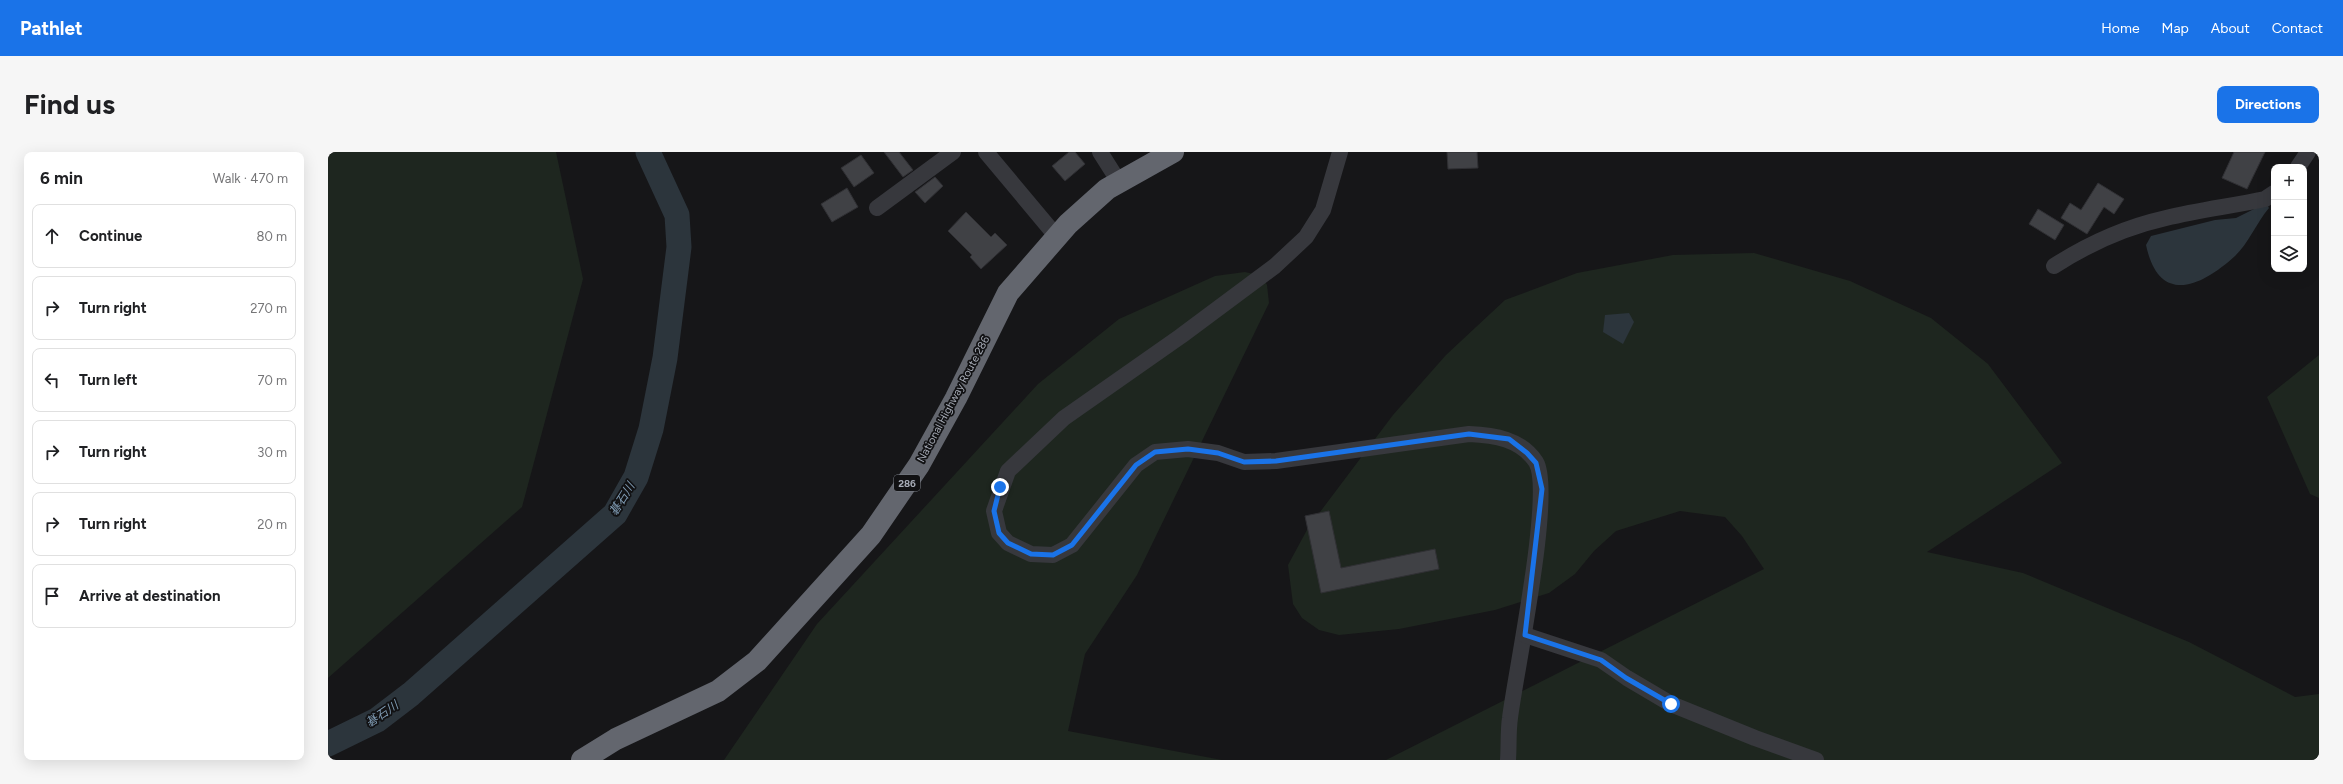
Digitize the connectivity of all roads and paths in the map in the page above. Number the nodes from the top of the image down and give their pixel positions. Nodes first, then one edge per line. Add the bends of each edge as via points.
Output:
1 (953, 152) edge
2 (986, 152) edge
3 (1100, 152) edge
4 (1173, 152) edge
5 (1340, 152) edge
6 (2308, 152) edge
7 (2300, 164) edge
8 (1118, 182) junction
9 (2271, 195) edge
10 (877, 208) dead end
11 (1057, 237) junction
12 (2054, 266) dead end
13 (1525, 635) junction
14 (582, 760) edge
15 (1508, 760) edge
16 (1816, 760) edge

1 - 10 street
2 - 11 street
3 - 8 street
4 - 8 highway, National Highway Route 286 / 286
5 - 13 street via 1323,210 1306,237 1275,266 1064,418 1008,470 994,511 999,533 1008,543 1031,554 1053,555 1072,545 1136,465 1155,452 1188,449 1218,453 1244,462 1276,461 1469,434 1486,434 1509,439 1527,453 1536,463 1542,489
6 - 7 street
8 - 11 highway, National Highway Route 286 / 286 via 1107,189
9 - 12 street via 2265,199 2165,218 2127,230 2081,248
11 - 14 highway, National Highway Route 286 / 286 via 1008,293 956,398 919,465 871,535 757,661 718,691 616,739
13 - 15 street via 1510,718
13 - 16 street via 1601,660 1671,704

